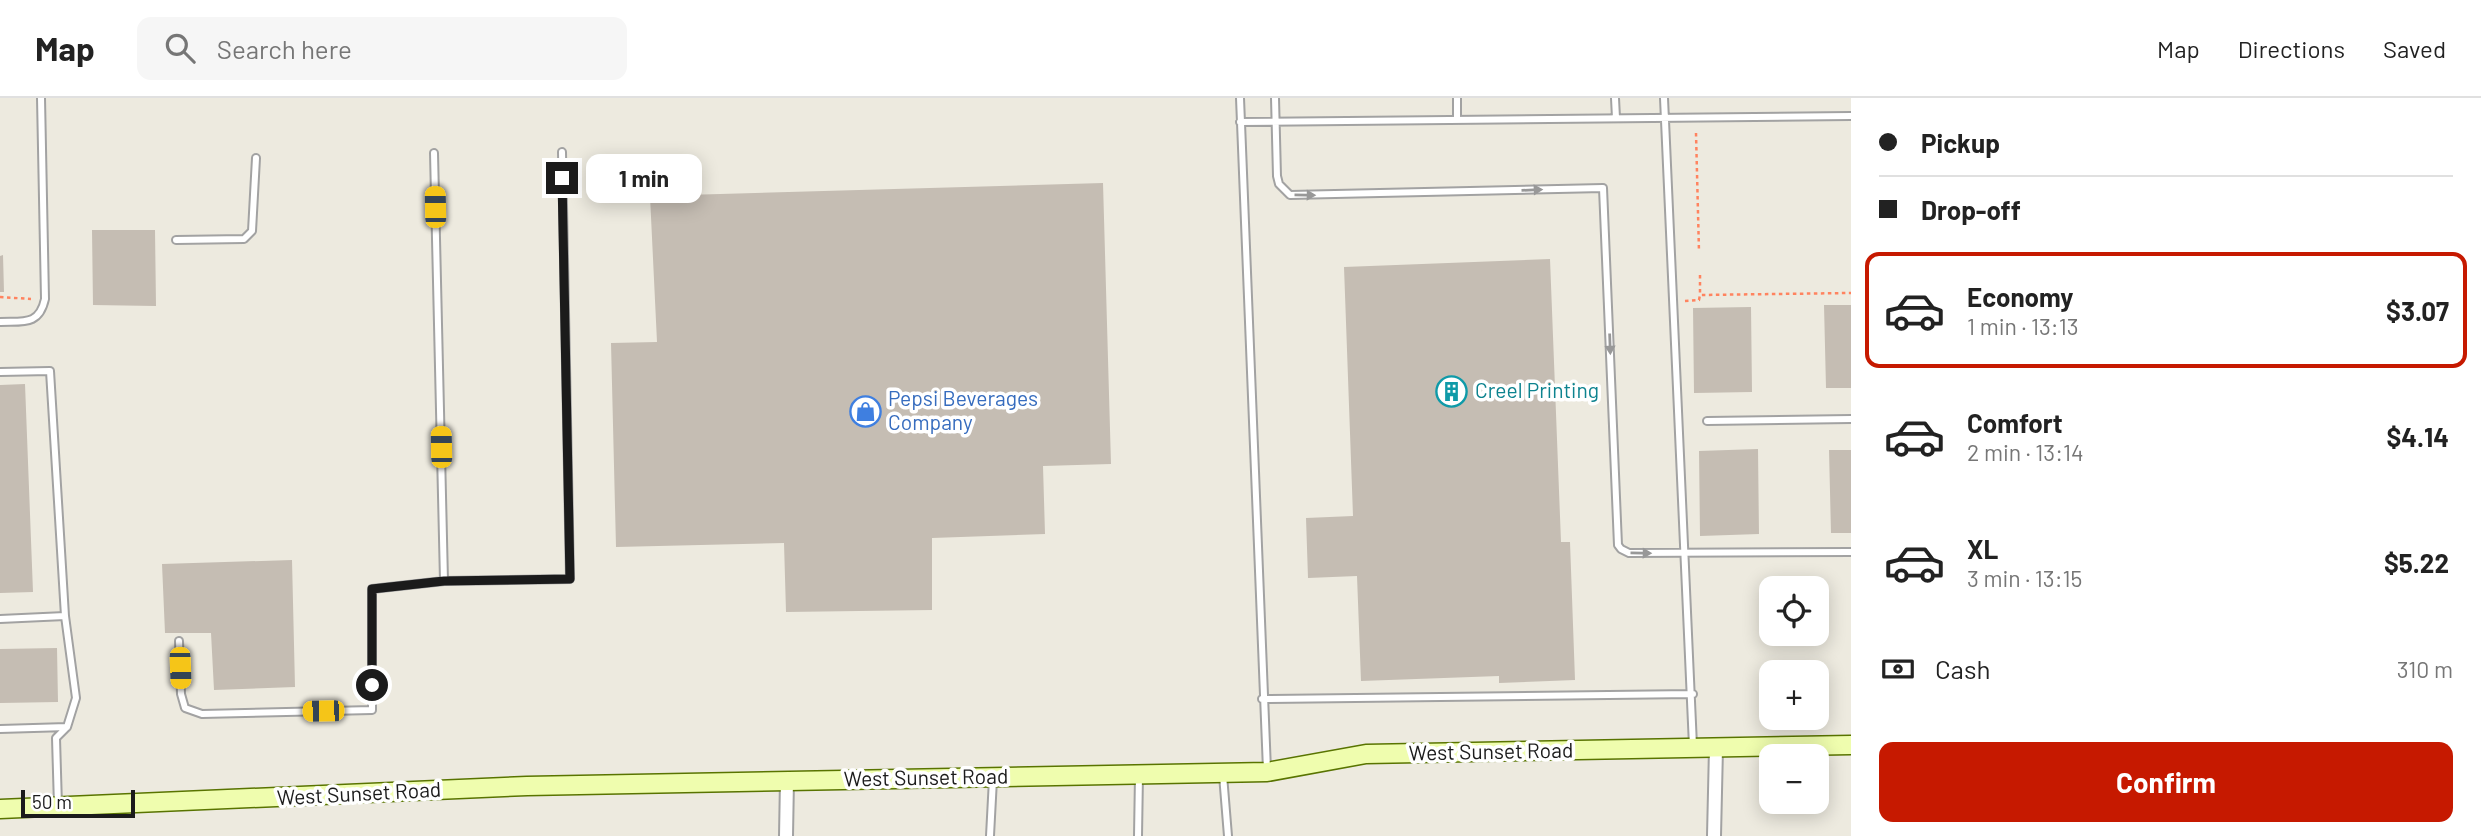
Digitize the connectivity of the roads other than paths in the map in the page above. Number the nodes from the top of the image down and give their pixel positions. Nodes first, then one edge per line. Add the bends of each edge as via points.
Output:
1 (41, 98) edge
2 (1240, 98) edge
3 (1275, 98) edge
4 (1457, 98) edge
5 (1615, 98) edge
6 (1664, 98) edge
7 (1851, 116) edge
8 (1616, 118) junction
9 (1664, 118) junction
10 (1457, 120) junction
11 (1240, 122) junction
12 (1275, 122) junction
13 (562, 152) dead end
14 (434, 153) dead end
15 (256, 158) dead end
16 (176, 240) dead end
17 (0, 322) edge
18 (0, 372) edge
19 (1851, 419) edge
20 (1707, 421) dead end
21 (1851, 552) edge
22 (1686, 554) junction
23 (444, 581) junction
24 (65, 616) junction
25 (0, 619) edge
26 (179, 641) dead end
27 (1693, 694) junction
28 (1262, 699) junction
29 (67, 727) junction
30 (0, 729) edge
31 (1851, 745) edge
32 (1693, 748) junction
33 (1716, 748) junction
34 (1267, 772) junction
35 (1223, 773) junction
36 (1139, 774) junction
37 (993, 777) junction
38 (787, 780) junction
39 (58, 808) junction
40 (0, 810) edge
41 (786, 836) edge
42 (990, 836) edge
43 (1138, 836) edge
44 (1228, 836) edge
45 (1714, 836) edge

1 - 17 lane via 45,299 36,318
2 - 11 lane
3 - 12 lane
4 - 10 lane
5 - 8 lane
6 - 9 lane
7 - 9 lane
8 - 9 lane
8 - 10 lane
9 - 22 lane
10 - 12 lane
11 - 12 lane
11 - 28 lane
12 -> 22 lane via 1277,176 1290,195 1603,188 1618,545 1629,552
13 - 23 lane via 570,579
14 - 23 lane
15 - 16 lane via 252,231 244,239
18 - 24 lane via 50,371
19 - 20 lane
21 - 22 lane
22 - 27 lane
23 - 26 lane via 372,589 372,710 202,714 185,708
24 - 25 lane
24 - 29 lane via 76,698
27 - 28 lane
27 - 32 lane
28 - 34 lane
29 - 30 lane
29 - 39 lane via 56,738
31 - 33 main road, West Sunset Road
32 - 33 main road, West Sunset Road
32 - 34 main road, West Sunset Road via 1366,754
33 - 45 street
34 - 35 main road, West Sunset Road
35 - 36 main road, West Sunset Road
35 - 44 lane
36 - 37 main road, West Sunset Road
36 - 43 lane
37 - 38 main road, West Sunset Road
37 - 42 lane
38 - 39 main road, West Sunset Road via 527,786
38 - 41 street
39 - 40 main road, West Sunset Road

